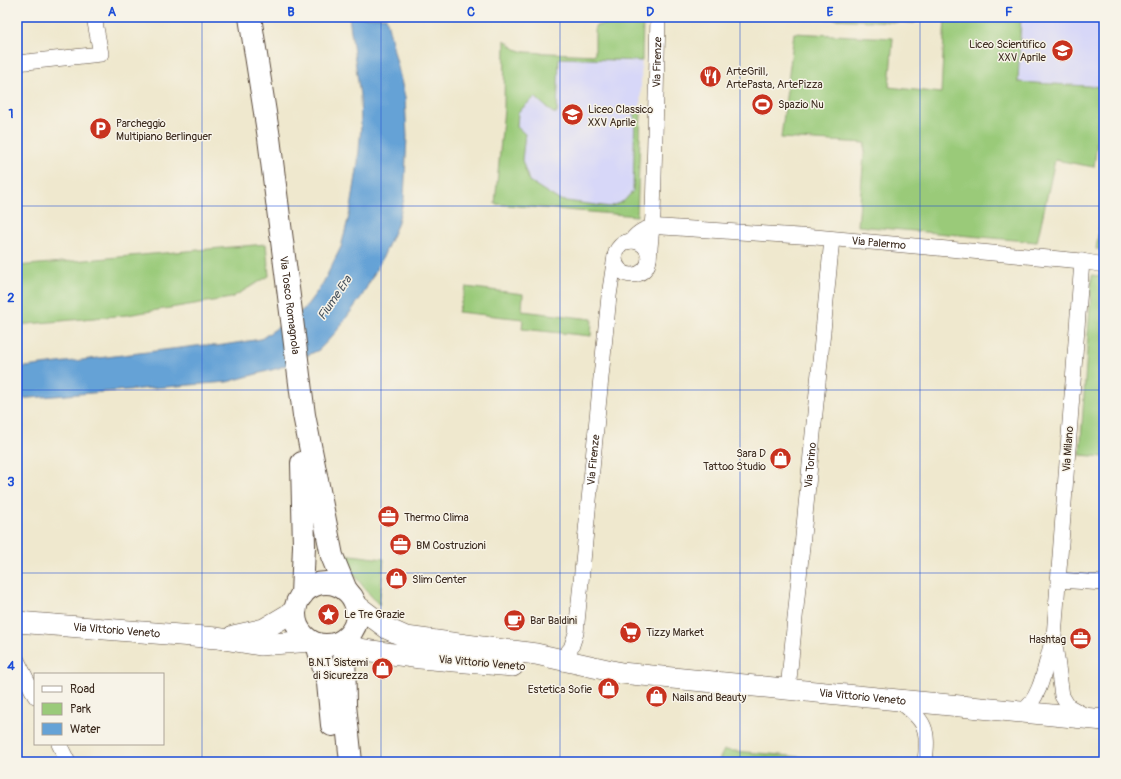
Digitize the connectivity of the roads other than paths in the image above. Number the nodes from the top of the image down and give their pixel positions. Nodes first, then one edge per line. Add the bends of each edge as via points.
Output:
1 (94, 17) edge
2 (250, 17) edge
3 (658, 17) edge
4 (17, 63) edge
5 (653, 226) junction
6 (832, 239) junction
7 (631, 241) junction
8 (615, 256) junction
9 (649, 259) junction
10 (1082, 261) junction
11 (1104, 265) edge
12 (304, 415) junction
13 (1058, 580) junction
14 (1104, 583) edge
15 (351, 597) junction
16 (299, 602) junction
17 (17, 622) edge
18 (1054, 637) junction
19 (217, 638) junction
20 (345, 640) junction
21 (314, 643) junction
22 (562, 659) junction
23 (17, 660) edge
24 (621, 673) junction
25 (788, 690) junction
26 (34, 694) edge
27 (899, 701) junction
28 (1022, 712) junction
29 (1098, 719) edge
30 (60, 745) edge
31 (68, 762) edge
32 (336, 762) edge
33 (351, 762) edge
34 (925, 762) edge

1 - 4 street via 100,54
2 - 12 main road, Via Tosco Romagnola
3 - 5 street, Via Firenze
5 - 6 street, Via Palermo
5 - 7 street via 638,233
5 - 9 street, Via Firenze
6 - 10 street, Via Palermo
6 - 25 street, Via Torino
7 - 8 street via 619,248
7 - 9 street via 642,244
8 - 9 street via 618,266 631,274 645,269
8 - 22 street, Via Firenze via 576,633 571,648
10 - 11 street, Via Palermo
10 - 13 street, Via Milano
12 - 15 main road, Via Tosco Romagnola via 332,556
12 - 16 main road via 304,546
13 - 14 street
13 - 18 street, Via Milano
15 - 16 main road via 334,584 327,583 314,586
15 - 20 main road via 356,624
15 - 22 main road, Via Vittorio Veneto via 388,629 406,637
16 - 19 main road, Via Vittorio Veneto via 264,630
16 - 21 main road via 298,626
17 - 19 main road, Via Vittorio Veneto
18 - 28 street, Via Milano via 1037,693 1031,704
18 - 29 street, Via Milano via 1065,703 1072,709
19 - 21 main road, Via Vittorio Veneto via 260,645
20 - 21 main road via 331,645
20 - 24 main road, Via Vittorio Veneto via 359,649 420,658 581,674
20 - 33 main road via 345,704
21 - 32 main road via 328,683
22 - 24 main road, Via Vittorio Veneto
23 - 26 street
24 - 25 main road, Via Vittorio Veneto
25 - 27 main road, Via Vittorio Veneto
27 - 28 main road, Via Vittorio Veneto
27 - 34 street via 918,716 926,730 928,741
28 - 29 main road, Via Vittorio Veneto
30 - 31 street

